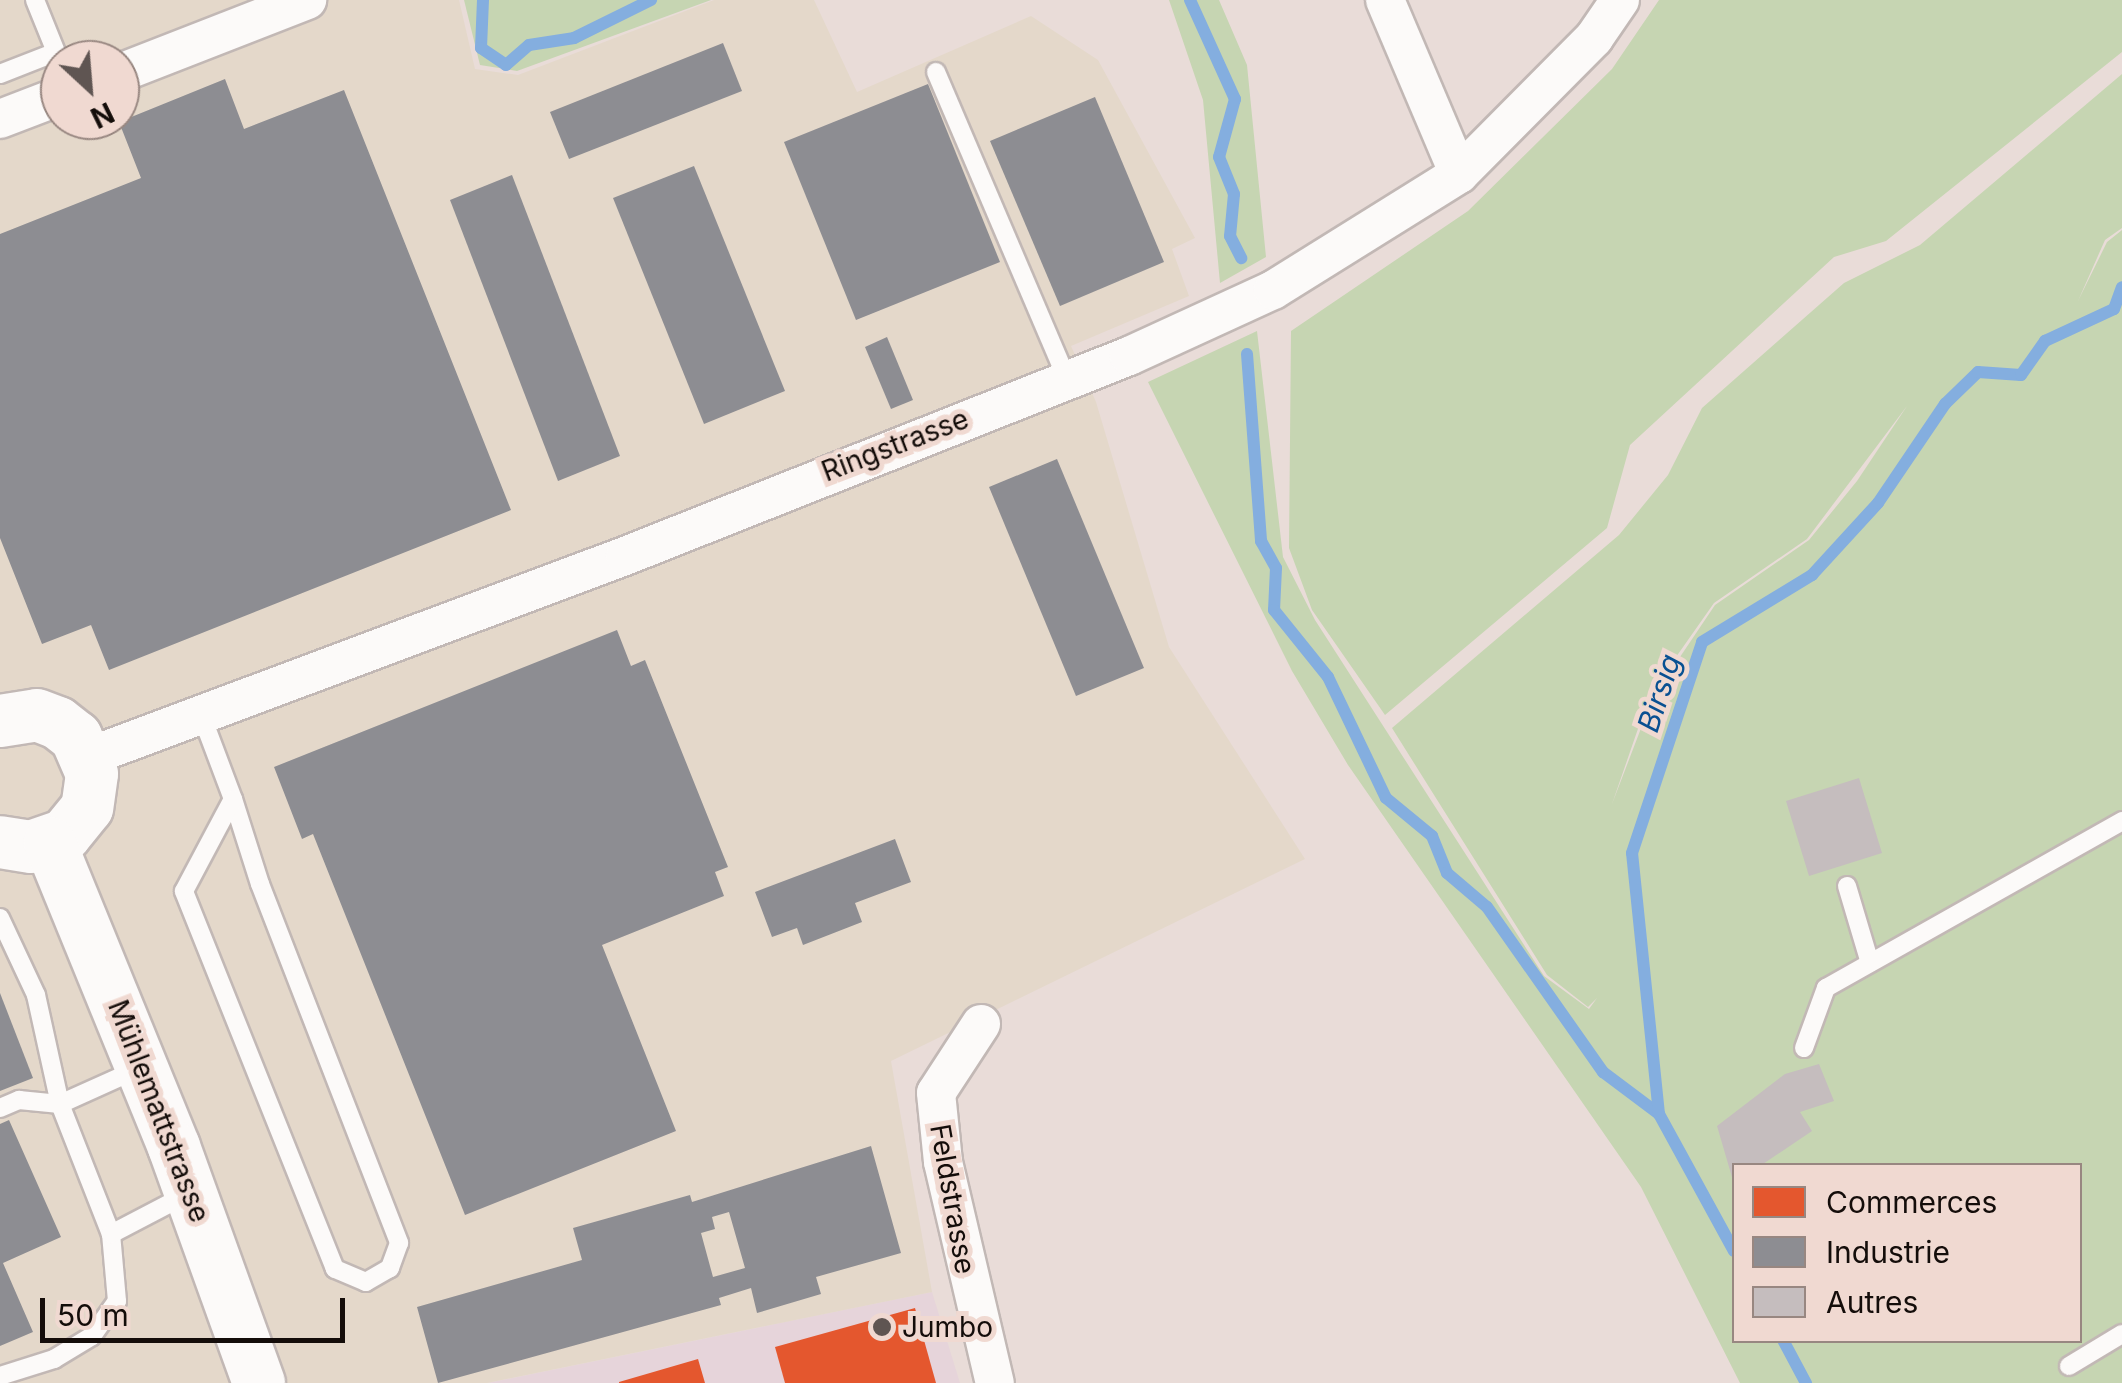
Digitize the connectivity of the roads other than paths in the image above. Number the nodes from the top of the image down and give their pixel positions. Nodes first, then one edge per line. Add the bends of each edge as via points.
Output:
1 (35, 0) edge
2 (307, 0) edge
3 (1386, 0) edge
4 (1620, 0) edge
5 (140, 64) edge
6 (8, 71) edge
7 (936, 72) dead end
8 (31, 107) edge
9 (1459, 174) junction
10 (1067, 379) junction
11 (201, 714) junction
12 (0, 721) edge
13 (88, 757) junction
14 (234, 799) junction
15 (2122, 821) edge
16 (25, 842) edge
17 (1848, 886) dead end
18 (0, 918) edge
19 (1870, 963) junction
20 (981, 1024) dead end
21 (1804, 1048) dead end
22 (143, 1067) junction
23 (60, 1104) junction
24 (0, 1108) edge
25 (191, 1192) junction
26 (111, 1234) junction
27 (2122, 1334) edge
28 (2069, 1366) dead end
29 (0, 1376) edge
30 (259, 1383) edge
31 (994, 1383) edge

1 - 6 lane via 56,52
2 - 5 street
3 - 9 street
4 - 9 street, Ringstrasse via 1594,38
6 - 8 lane
7 - 10 lane
9 - 10 street, Ringstrasse via 1273,290
10 - 11 street, Ringstrasse via 624,556
11 - 13 street, Ringstrasse
11 - 14 lane
12 - 13 main road via 37,715 58,723
13 - 16 main road via 87,808
14 - 14 lane via 260,884 400,1243 390,1268 366,1282 335,1269 184,891
15 - 19 lane
16 - 22 main road, Mühlemattstrasse
17 - 19 lane
18 - 23 lane via 36,995
19 - 21 lane via 1826,988
20 - 31 street, Feldstrasse via 936,1093 946,1180
22 - 23 lane
22 - 25 main road, Mühlemattstrasse
23 - 24 lane via 20,1100
23 - 26 lane
25 - 26 lane
25 - 30 main road, Mühlemattstrasse
26 - 29 lane via 117,1301 92,1336 54,1358
27 - 28 lane

